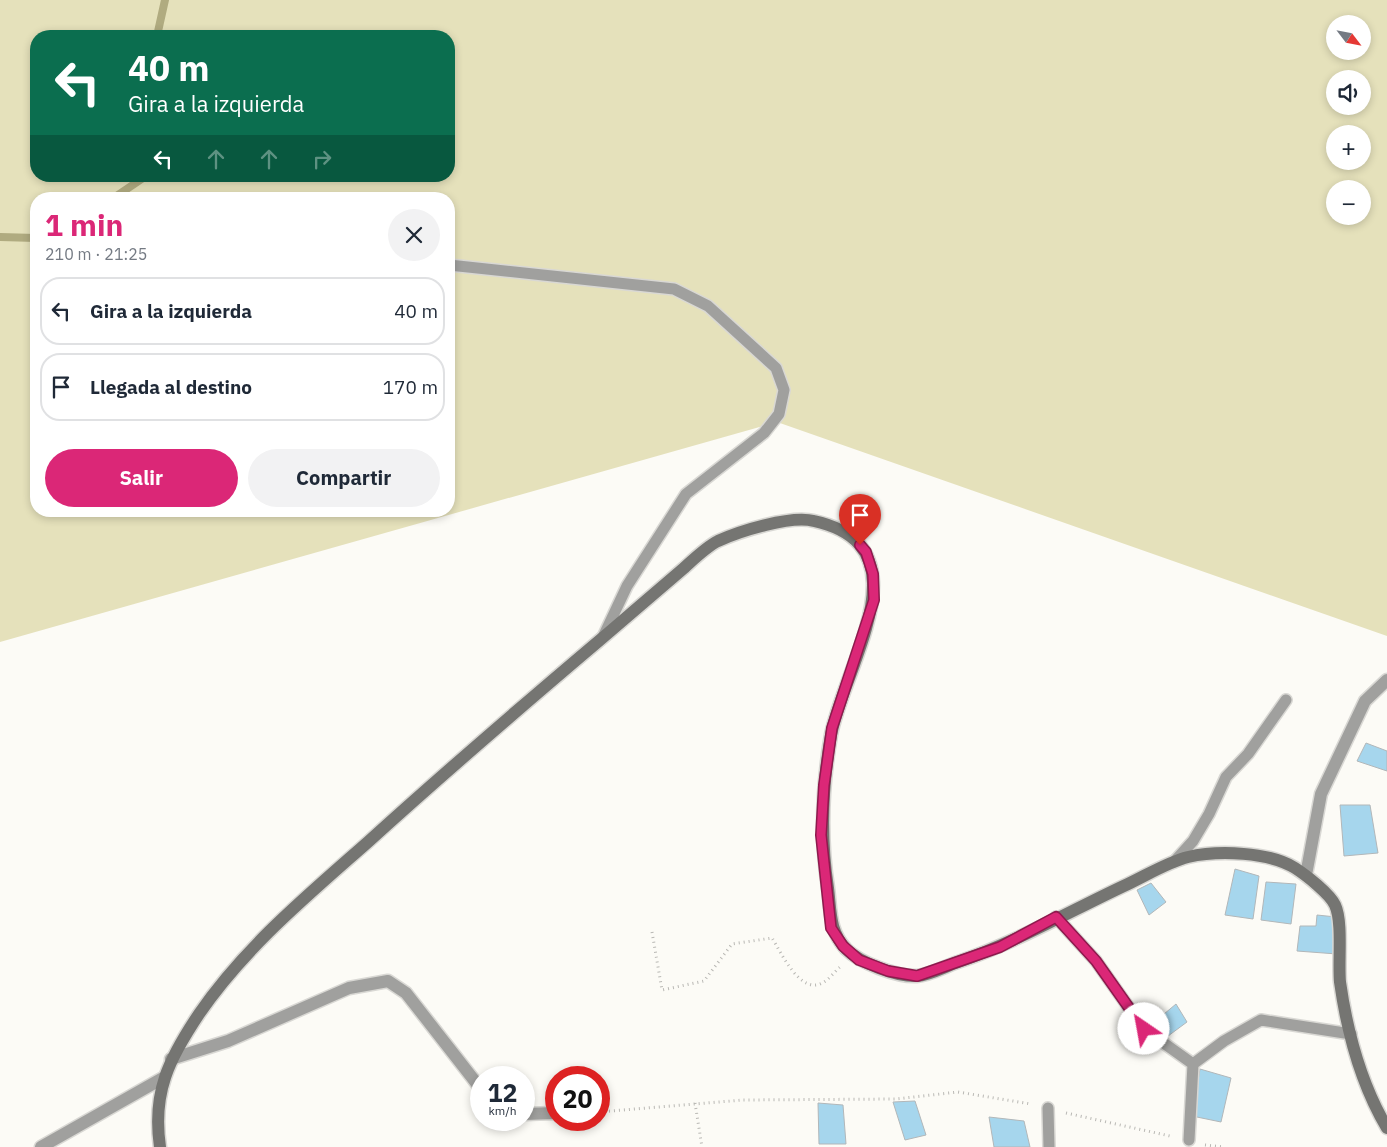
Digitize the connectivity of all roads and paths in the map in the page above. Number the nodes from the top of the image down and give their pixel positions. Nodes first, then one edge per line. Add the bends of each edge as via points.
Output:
1 (455, 266) edge
2 (603, 638) junction
3 (1387, 680) edge
4 (1286, 700) dead end
5 (1174, 862) junction
6 (1306, 875) junction
7 (1056, 917) junction
8 (652, 932) dead end
9 (853, 955) junction
10 (1350, 1034) junction
11 (171, 1059) junction
12 (1193, 1064) junction
13 (470, 1075) edge
14 (163, 1078) junction
15 (695, 1104) junction
16 (1048, 1108) junction
17 (610, 1111) edge
18 (1387, 1128) edge
19 (1189, 1140) junction
20 (42, 1147) edge
21 (160, 1147) edge
22 (702, 1147) edge
23 (1048, 1147) edge
24 (1224, 1147) edge

1 - 2 lane via 674,289 708,306 776,368 784,390 779,414 764,433 686,494 627,586
2 - 9 street via 714,542 786,519 810,519 852,537 866,552 873,574 874,600 832,728 821,835 831,928
2 - 11 street via 305,898 227,976
3 - 6 street via 1365,701 1321,794
4 - 5 lane via 1248,754 1226,777 1194,841
5 - 6 street via 1185,857 1224,852 1281,860
5 - 7 street
6 - 10 street via 1335,904 1340,978
7 - 9 street via 1000,947 917,976 888,971
7 - 12 lane via 1096,961 1144,1029
8 - 9 path via 662,990 704,981 732,944 772,938 796,977 809,984 822,984
10 - 12 lane via 1261,1020
10 - 18 street via 1367,1085
11 - 13 street via 228,1041 349,988 388,981 406,993
11 - 14 street
12 - 19 lane
14 - 20 street
14 - 21 street via 157,1111
15 - 16 path via 743,1100 896,1099 958,1092
15 - 17 path
15 - 22 path
16 - 19 path
16 - 23 lane
19 - 24 path

